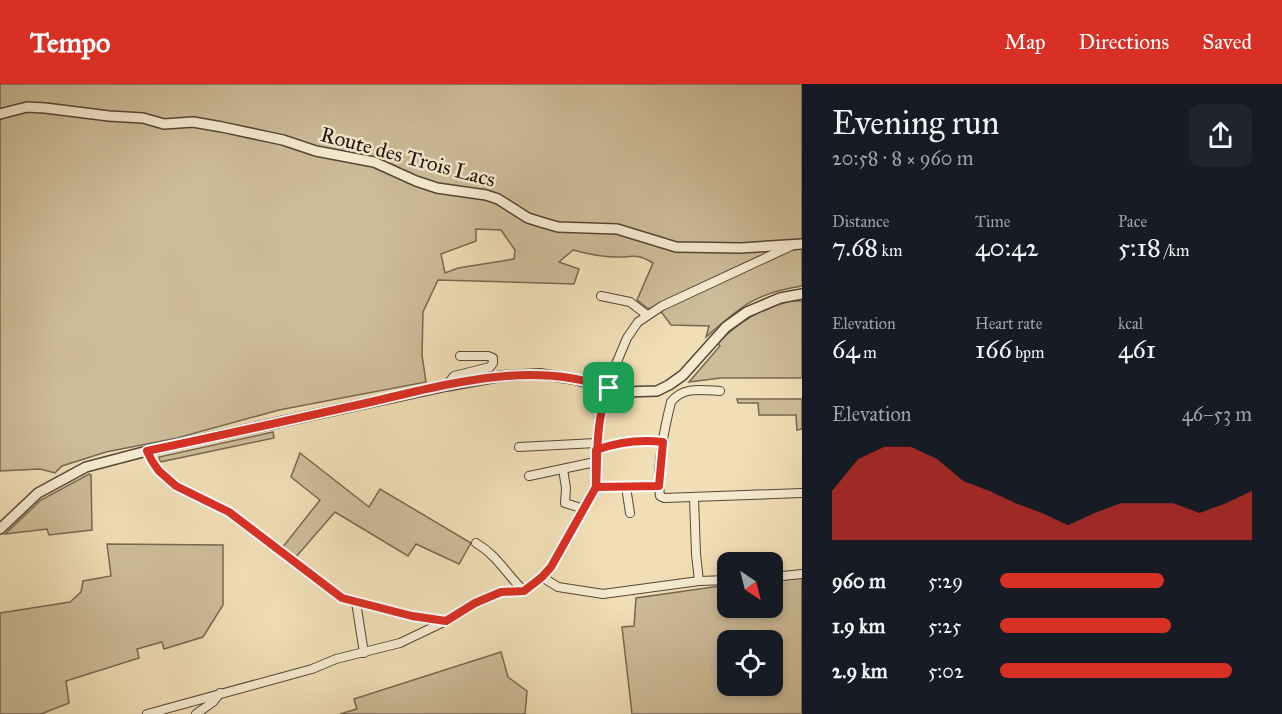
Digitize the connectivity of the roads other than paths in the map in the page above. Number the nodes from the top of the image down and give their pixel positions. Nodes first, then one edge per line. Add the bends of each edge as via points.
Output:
1 (0, 114) edge
2 (799, 244) edge
3 (802, 294) edge
4 (601, 296) dead end
5 (647, 315) junction
6 (460, 356) dead end
7 (446, 386) junction
8 (605, 387) junction
9 (720, 390) dead end
10 (663, 442) junction
11 (519, 447) dead end
12 (596, 447) junction
13 (147, 451) junction
14 (595, 462) junction
15 (563, 470) junction
16 (529, 477) dead end
17 (659, 486) junction
18 (596, 487) junction
19 (626, 487) junction
20 (802, 492) edge
21 (694, 498) junction
22 (584, 510) junction
23 (630, 513) dead end
24 (0, 529) edge
25 (476, 543) dead end
26 (802, 574) edge
27 (783, 576) edge
28 (542, 577) junction
29 (717, 580) edge
30 (699, 581) junction
31 (524, 591) junction
32 (356, 602) junction
33 (446, 621) junction
34 (364, 652) junction
35 (220, 693) junction
36 (147, 714) edge
37 (196, 714) edge

1 - 2 street, Route des Trois Lacs via 45,108 143,118 164,124 212,125 374,162 429,186 492,197 528,218 558,226 617,229 690,248
2 - 5 street
3 - 8 street via 780,298 747,312 726,327 675,381 657,391
4 - 5 street via 630,302
5 - 8 street via 627,338
6 - 7 street via 488,356 493,363 490,368 454,376
7 - 8 street via 540,374
7 - 13 street
8 - 12 street
9 - 10 street via 686,391 675,397
10 - 12 street via 626,441
10 - 17 street
11 - 12 street
12 - 14 street
13 - 24 street via 105,460 51,484
13 - 32 street via 159,471 176,486 229,512 342,598
14 - 15 street
14 - 18 street
15 - 16 street
15 - 22 street via 565,503
17 - 19 street
17 - 21 street via 664,498
18 - 19 street
18 - 22 street
19 - 23 street
20 - 21 street
21 - 30 street
22 - 28 street
25 - 31 street via 487,549
26 - 27 street
28 - 30 street via 558,587 603,594
28 - 31 street
29 - 30 street
31 - 33 street via 501,592
32 - 33 street
32 - 34 street
33 - 34 street via 400,643
34 - 35 street
35 - 36 street
35 - 37 street

